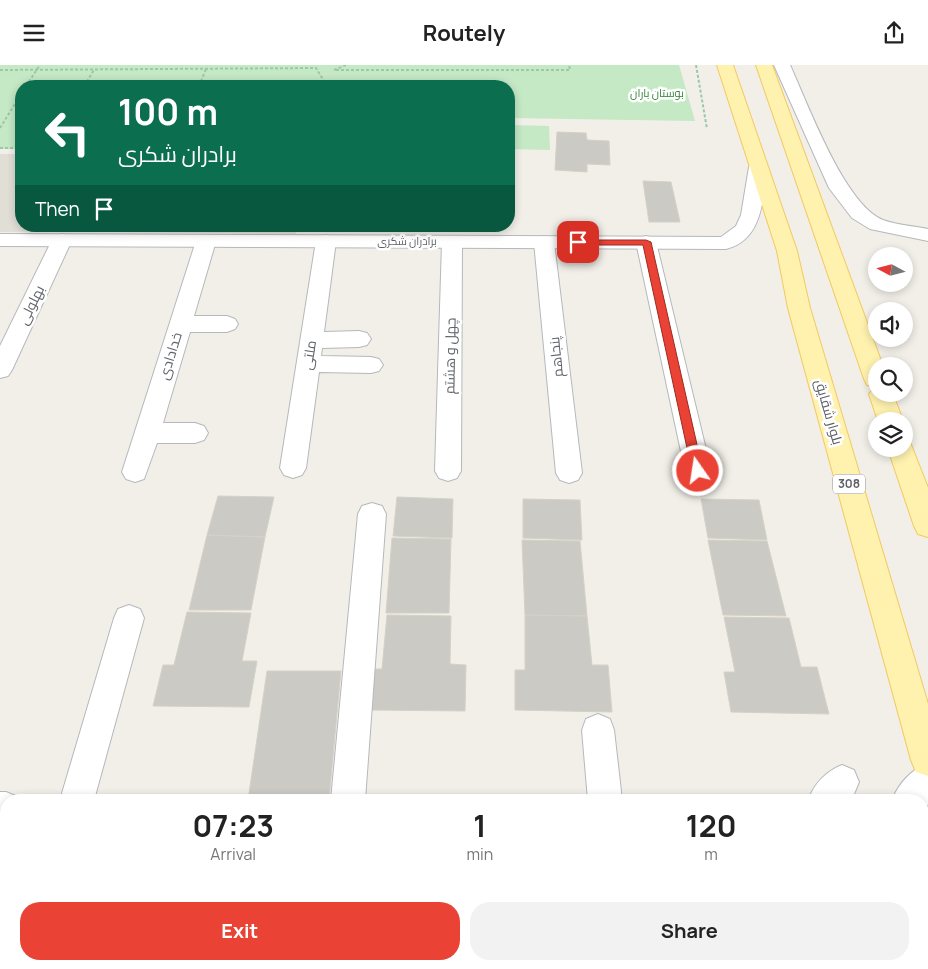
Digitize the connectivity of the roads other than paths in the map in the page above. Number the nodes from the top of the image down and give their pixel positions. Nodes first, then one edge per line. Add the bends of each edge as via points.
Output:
1 (726, 65) edge
2 (764, 65) edge
3 (782, 65) edge
4 (758, 167) junction
5 (928, 235) edge
6 (0, 240) edge
7 (62, 240) junction
8 (206, 241) junction
9 (326, 241) junction
10 (452, 242) junction
11 (544, 242) junction
12 (646, 242) junction
13 (180, 324) junction
14 (227, 324) dead end
15 (359, 339) dead end
16 (312, 340) junction
17 (868, 357) edge
18 (308, 364) junction
19 (371, 365) dead end
20 (0, 370) edge
21 (146, 433) junction
22 (195, 433) dead end
23 (904, 457) edge
24 (292, 468) dead end
25 (448, 471) dead end
26 (698, 471) dead end
27 (135, 472) dead end
28 (569, 473) dead end
29 (372, 514) dead end
30 (928, 527) edge
31 (130, 617) dead end
32 (598, 730) dead end
33 (928, 760) edge
34 (928, 780) edge
35 (79, 794) edge
36 (349, 794) edge
37 (604, 794) edge
38 (915, 794) edge

1 - 4 main road, بلوار شقایق / 308
2 - 17 main road
3 - 5 street via 818,146 840,188 859,215 877,225
4 - 12 street, برادران شکری via 751,215 744,229 726,243
4 - 33 main road, بلوار شقایق / 308 via 786,251 799,308
6 - 7 street, برادران شکری
7 - 8 street, برادران شکری
7 - 20 street, بهلولی
8 - 9 street, برادران شکری
8 - 13 street, خدادادی
9 - 10 street, برادران شکری
9 - 16 street, ملتی
10 - 11 street, برادران شکری
10 - 25 street, چهل و هشتم
11 - 12 street, برادران شکری
11 - 28 street, پنجاهم
12 - 26 street
13 - 14 street
13 - 21 street, خدادادی
15 - 16 street
16 - 18 street, ملتی
18 - 19 street
18 - 24 street, ملتی
21 - 22 street
21 - 27 street, خدادادی
23 - 30 main road
29 - 36 street
31 - 35 street
32 - 37 street
34 - 38 street

